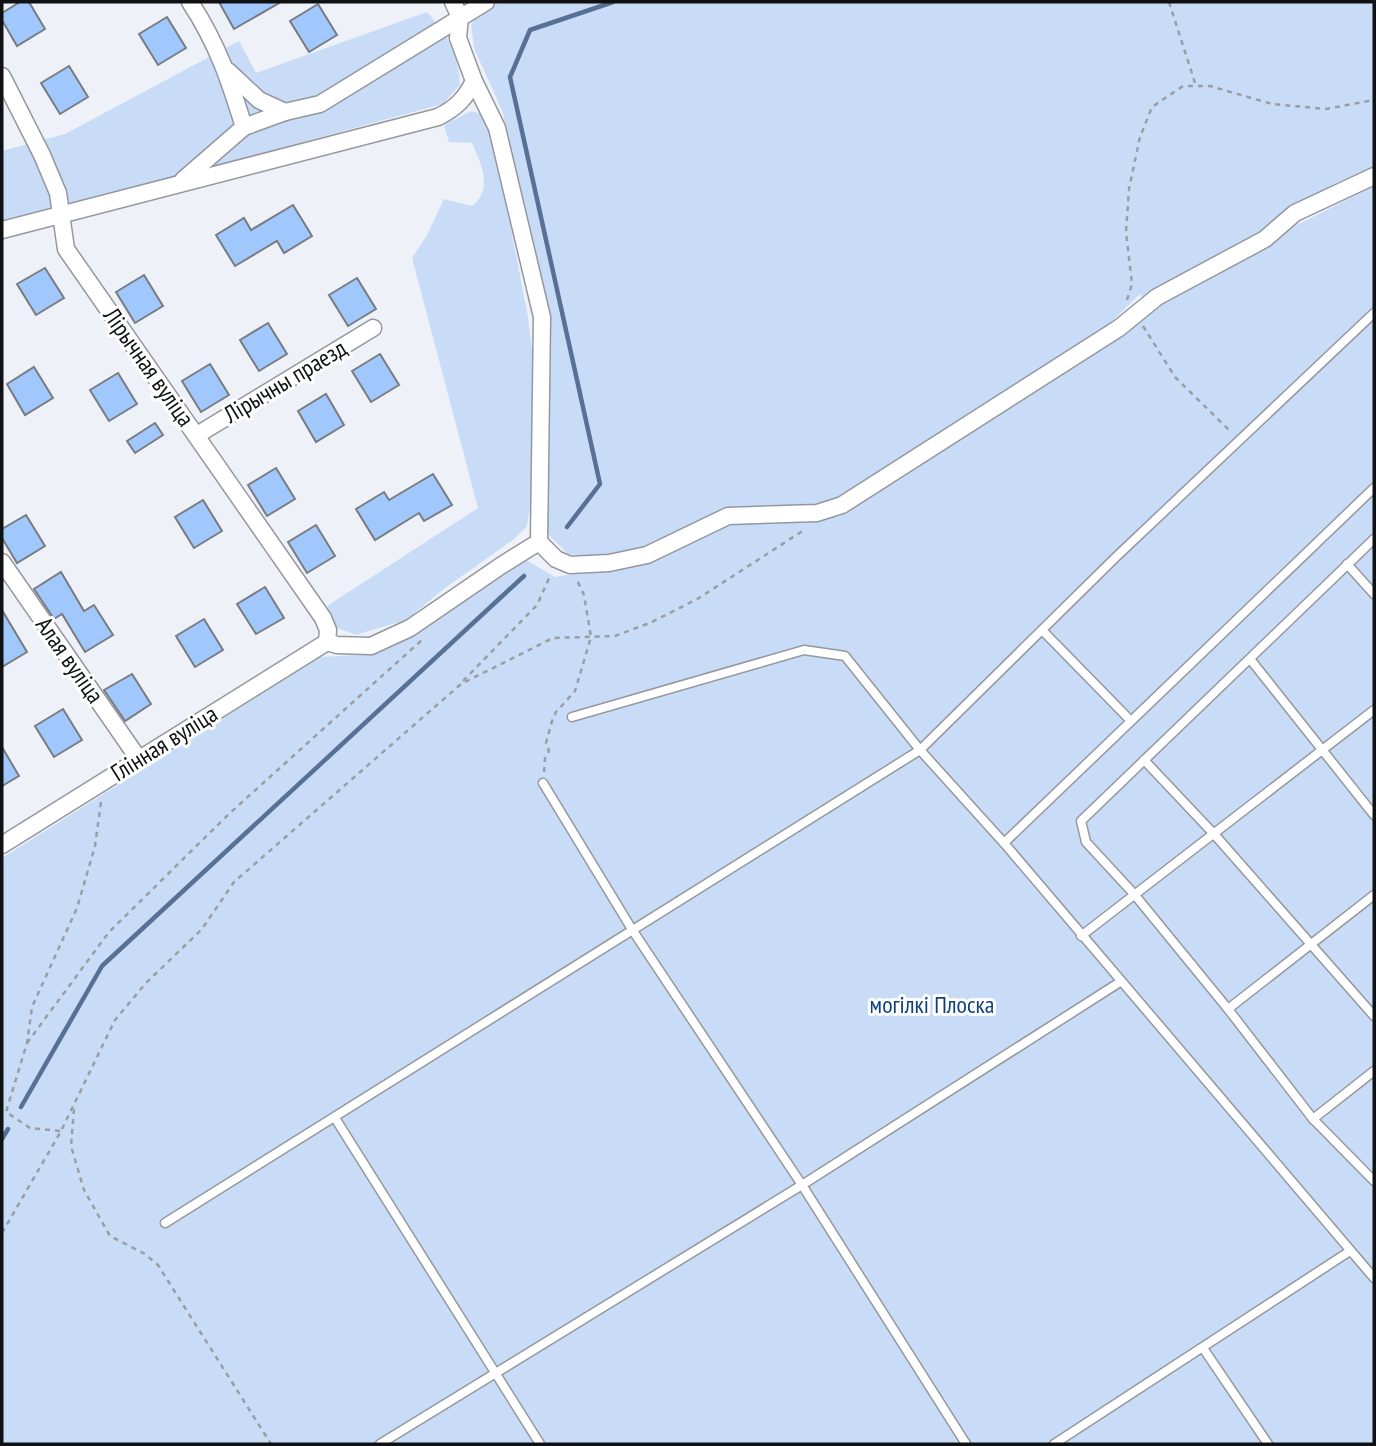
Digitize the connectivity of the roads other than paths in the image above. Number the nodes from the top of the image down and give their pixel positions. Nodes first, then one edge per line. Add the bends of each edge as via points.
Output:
1 (190, 2) edge
2 (453, 2) edge
3 (486, 2) edge
4 (460, 17) junction
5 (226, 70) junction
6 (2, 76) edge
7 (474, 81) junction
8 (285, 112) junction
9 (244, 127) junction
10 (1374, 176) edge
11 (179, 183) junction
12 (62, 215) junction
13 (2, 230) edge
14 (1374, 313) edge
15 (373, 328) dead end
16 (197, 435) junction
17 (1374, 488) edge
18 (1374, 539) edge
19 (539, 542) junction
20 (2, 562) edge
21 (1347, 564) junction
22 (1374, 594) edge
23 (1042, 630) junction
24 (327, 642) junction
25 (1250, 659) junction
26 (1374, 710) edge
27 (572, 717) dead end
28 (1131, 721) junction
29 (1323, 749) junction
30 (920, 750) junction
31 (138, 758) junction
32 (1144, 760) junction
33 (543, 783) dead end
34 (1374, 815) edge
35 (1214, 834) junction
36 (1004, 844) junction
37 (2, 845) edge
38 (1134, 894) junction
39 (1374, 895) edge
40 (634, 931) junction
41 (1081, 936) junction
42 (1312, 944) junction
43 (1120, 982) junction
44 (1228, 1009) junction
45 (1374, 1016) edge
46 (1374, 1071) edge
47 (335, 1118) junction
48 (1314, 1118) junction
49 (1374, 1181) edge
50 (802, 1185) junction
51 (165, 1223) dead end
52 (1350, 1251) junction
53 (1374, 1278) edge
54 (1203, 1348) junction
55 (496, 1373) junction
56 (380, 1444) edge
57 (540, 1444) edge
58 (966, 1444) edge
59 (1054, 1444) edge
60 (1268, 1444) edge

1 - 5 street
2 - 4 street
3 - 4 street
4 - 7 street via 458,38
4 - 8 street via 320,104
5 - 8 street via 259,100
5 - 9 street
6 - 12 street, Лірычная вуліца via 42,155
7 - 11 street via 465,99 438,117
7 - 19 street via 497,128 542,317
8 - 9 street
9 - 11 street
10 - 19 street via 1295,213 1265,239 1157,297 1119,328 842,505 817,513 728,516 647,555 609,563 563,562
11 - 12 street
12 - 13 street
12 - 16 street, Лірычная вуліца via 66,249
14 - 23 lane
15 - 16 street, Лірычны праезд
16 - 24 street, Лірычная вуліца via 323,618
17 - 28 lane
18 - 21 lane
19 - 24 street via 410,628 371,646
20 - 31 street, Алая вуліца
21 - 22 lane
21 - 25 lane
23 - 28 lane
23 - 30 lane
24 - 31 street, Глінная вуліца
25 - 29 lane
25 - 32 lane
26 - 29 lane
27 - 30 lane via 804,650 845,656
28 - 36 lane
29 - 34 lane
29 - 35 lane
30 - 36 lane
30 - 40 lane
31 - 37 street, Глінная вуліца
32 - 35 lane
32 - 38 lane via 1081,821 1086,842
33 - 40 lane
35 - 38 lane
35 - 42 lane
36 - 41 lane
38 - 41 lane
38 - 44 lane
39 - 42 lane
40 - 47 lane
40 - 50 lane
41 - 43 lane
42 - 44 lane
42 - 45 lane
43 - 50 lane
43 - 52 lane
44 - 48 lane
46 - 48 lane
47 - 51 lane
47 - 55 lane
48 - 49 lane
50 - 55 lane
50 - 58 lane
52 - 53 lane
52 - 54 lane
54 - 59 lane
54 - 60 lane
55 - 56 lane
55 - 57 lane

